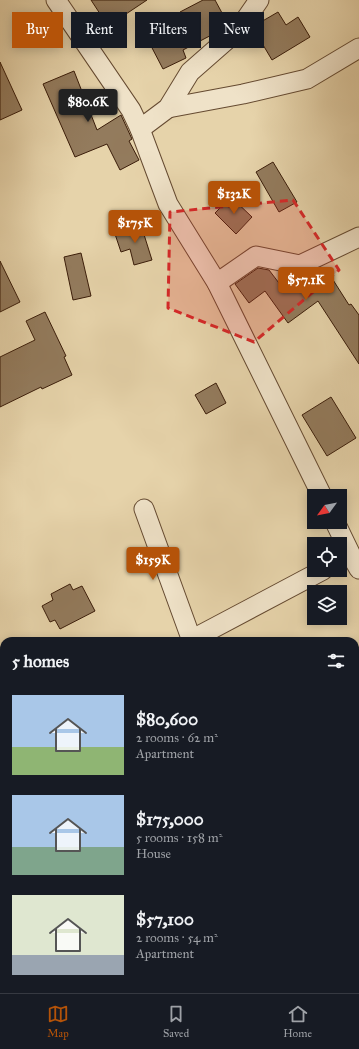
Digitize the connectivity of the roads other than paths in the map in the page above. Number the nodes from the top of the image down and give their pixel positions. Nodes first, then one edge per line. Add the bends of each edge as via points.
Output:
1 (56, 0) edge
2 (259, 0) edge
3 (359, 48) edge
4 (168, 108) junction
5 (140, 129) junction
6 (359, 237) edge
7 (217, 284) junction
8 (319, 489) edge
9 (144, 509) dead end
10 (338, 529) edge
11 (352, 559) edge
12 (310, 577) edge
13 (190, 637) edge
14 (197, 637) edge

1 - 5 street via 131,110
2 - 4 street via 239,29 190,72
3 - 4 street via 307,79
4 - 5 street
5 - 7 street via 168,204
6 - 7 street via 300,265 256,256
7 - 8 street
9 - 13 street
10 - 11 street
12 - 14 street

